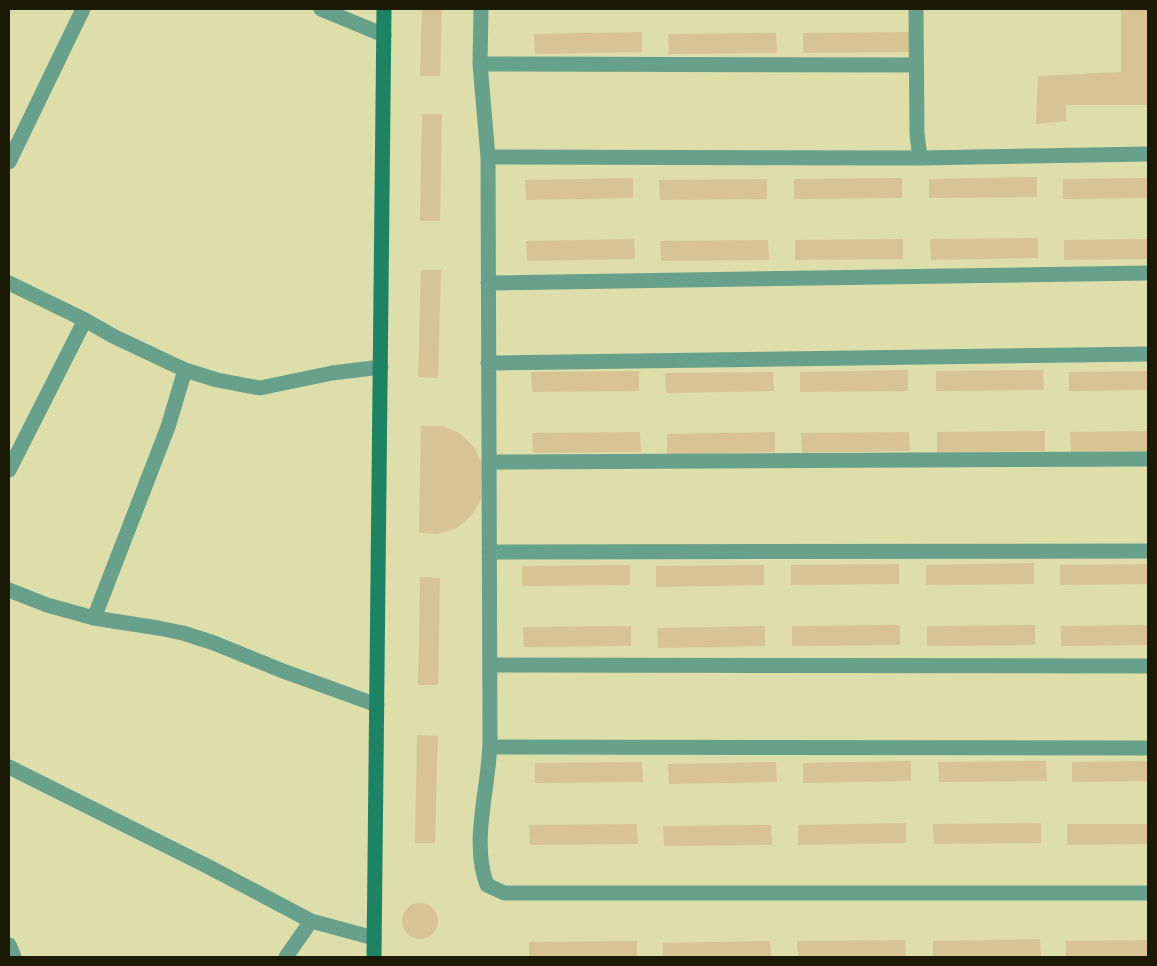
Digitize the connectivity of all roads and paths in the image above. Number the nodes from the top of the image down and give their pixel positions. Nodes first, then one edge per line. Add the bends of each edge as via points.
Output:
1 (83, 9) edge
2 (321, 9) edge
3 (384, 9) edge
4 (481, 9) edge
5 (916, 9) edge
6 (384, 35) junction
7 (480, 64) junction
8 (916, 65) junction
9 (1148, 154) edge
10 (488, 158) junction
11 (920, 158) junction
12 (9, 162) edge
13 (1148, 273) edge
14 (488, 283) junction
15 (9, 284) edge
16 (85, 320) junction
17 (1148, 354) edge
18 (488, 363) junction
19 (381, 367) junction
20 (185, 370) junction
21 (1148, 459) edge
22 (489, 462) junction
23 (9, 470) edge
24 (1148, 551) edge
25 (489, 552) junction
26 (9, 590) edge
27 (94, 618) junction
28 (490, 665) junction
29 (1148, 666) edge
30 (377, 706) junction
31 (490, 747) junction
32 (1148, 748) edge
33 (9, 768) edge
34 (1148, 893) edge
35 (311, 921) junction
36 (374, 938) junction
37 (9, 945) edge
38 (14, 957) edge
39 (286, 957) edge
40 (374, 957) edge

1 - 12 street
2 - 6 street
3 - 6 street
4 - 7 street
5 - 8 street
6 - 19 street
7 - 8 street
7 - 10 street
8 - 11 street
9 - 11 street
10 - 11 street
10 - 14 street
13 - 14 street
14 - 18 street
15 - 16 street
16 - 20 street
16 - 23 street
17 - 18 street
18 - 22 street
19 - 20 street via 260,388
19 - 30 street
20 - 27 street via 168,427
21 - 22 street
22 - 25 street
24 - 25 street
25 - 28 street
26 - 27 street
27 - 30 street via 158,628 206,640
28 - 29 street
28 - 31 street
30 - 36 street
31 - 32 street
31 - 34 street via 480,846 481,869 487,885 504,893
33 - 35 street
35 - 36 street
35 - 39 street
36 - 40 street
37 - 38 street

